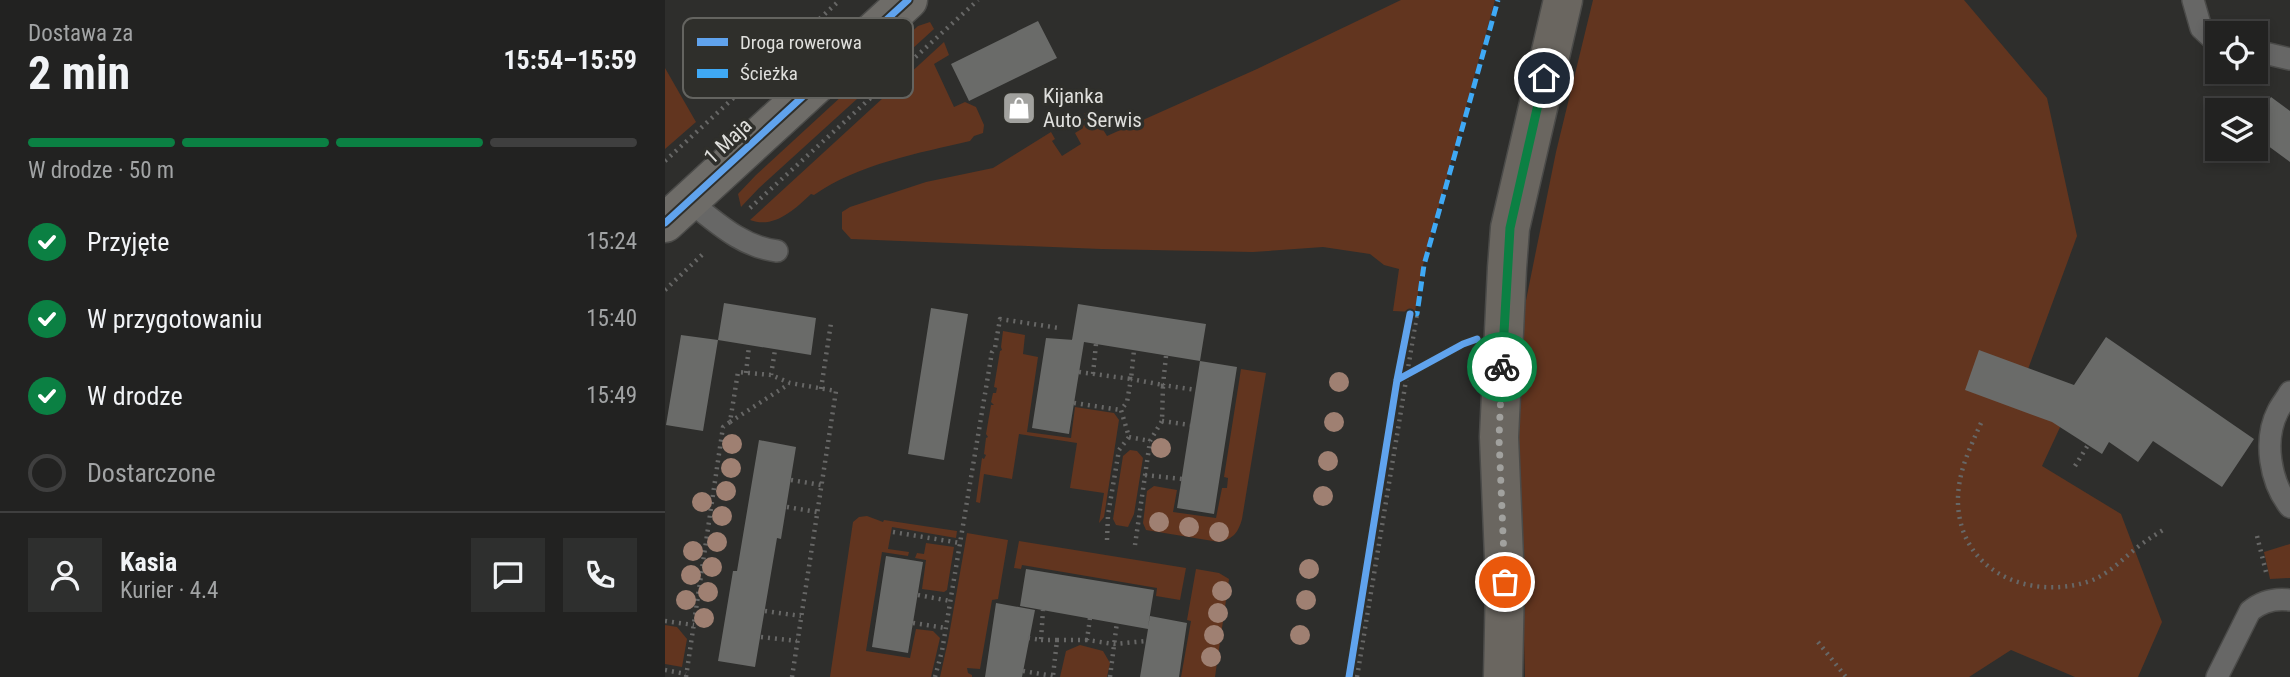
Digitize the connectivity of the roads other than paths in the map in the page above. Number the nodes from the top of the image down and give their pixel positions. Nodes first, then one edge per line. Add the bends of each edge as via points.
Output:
1 (908, 0) edge
2 (1563, 0) edge
3 (2193, 0) edge
4 (888, 18) edge
5 (2205, 32) edge
6 (2268, 54) edge
7 (2290, 59) edge
8 (801, 98) edge
9 (677, 212) edge
10 (777, 251) dead end
11 (2290, 392) edge
12 (2290, 507) edge
13 (2290, 600) edge
14 (1503, 677) edge
15 (2217, 677) edge

1 - 4 street, 1 Maja
2 - 14 main road via 1510,228 1499,438 1505,582
3 - 5 lane
6 - 7 lane
8 - 9 street, 1 Maja
9 - 10 lane
11 - 12 lane via 2277,413 2270,446 2278,488
13 - 15 lane via 2268,601 2250,611

